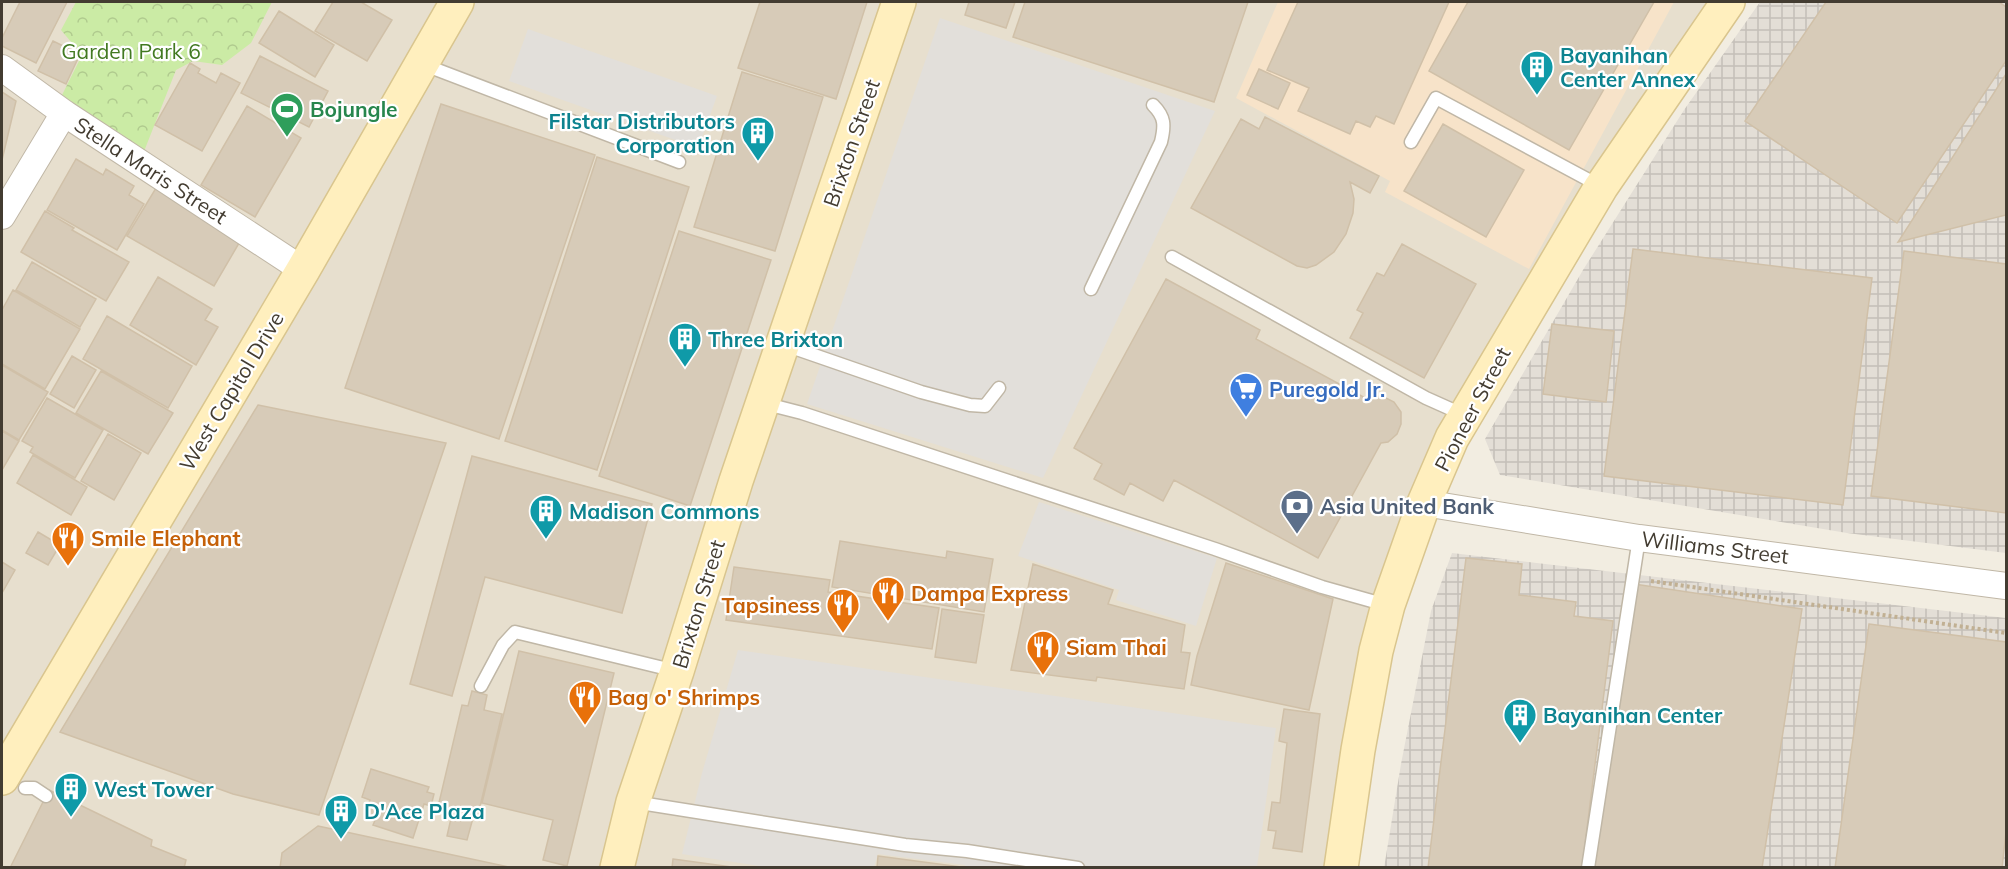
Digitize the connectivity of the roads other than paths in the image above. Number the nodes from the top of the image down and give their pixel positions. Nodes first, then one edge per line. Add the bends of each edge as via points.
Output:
1 (457, 2) edge
2 (898, 2) edge
3 (1728, 2) edge
4 (422, 64) junction
5 (2, 68) edge
6 (1153, 105) dead end
7 (64, 113) junction
8 (1411, 142) dead end
9 (679, 162) dead end
10 (1601, 187) junction
11 (2, 216) edge
12 (1172, 257) dead end
13 (303, 270) junction
14 (1091, 289) dead end
15 (783, 344) junction
16 (999, 388) dead end
17 (762, 402) junction
18 (1464, 415) junction
19 (1424, 502) junction
20 (1640, 538) junction
21 (2007, 586) edge
22 (1388, 605) junction
23 (677, 671) junction
24 (481, 686) dead end
25 (13, 783) edge
26 (46, 796) dead end
27 (633, 802) junction
28 (617, 867) edge
29 (1078, 867) edge
30 (1341, 867) edge
31 (1588, 867) edge

1 - 4 street, West Capitol Drive
2 - 15 street, Brixton Street
3 - 10 street, Pioneer Street
4 - 9 lane
4 - 13 street, West Capitol Drive
5 - 7 street, Stella Maris Street
6 - 14 lane via 1162,114 1165,125 1161,141
7 - 11 street
7 - 13 street, Stella Maris Street
8 - 10 lane via 1436,98
10 - 18 street, Pioneer Street
12 - 18 lane via 1426,398
13 - 25 street, West Capitol Drive
15 - 16 lane via 970,405 985,406
15 - 17 street, Brixton Street
17 - 22 lane via 1322,587
17 - 23 street, Brixton Street
18 - 19 street, Pioneer Street
19 - 20 street, Williams Street
19 - 22 street, Pioneer Street
20 - 21 street, Williams Street
20 - 31 lane
22 - 30 street, Pioneer Street via 1358,750
23 - 24 lane via 515,632 503,645
23 - 27 street, Brixton Street
25 - 26 lane via 34,788
27 - 28 street, Brixton Street
27 - 29 lane via 905,845

